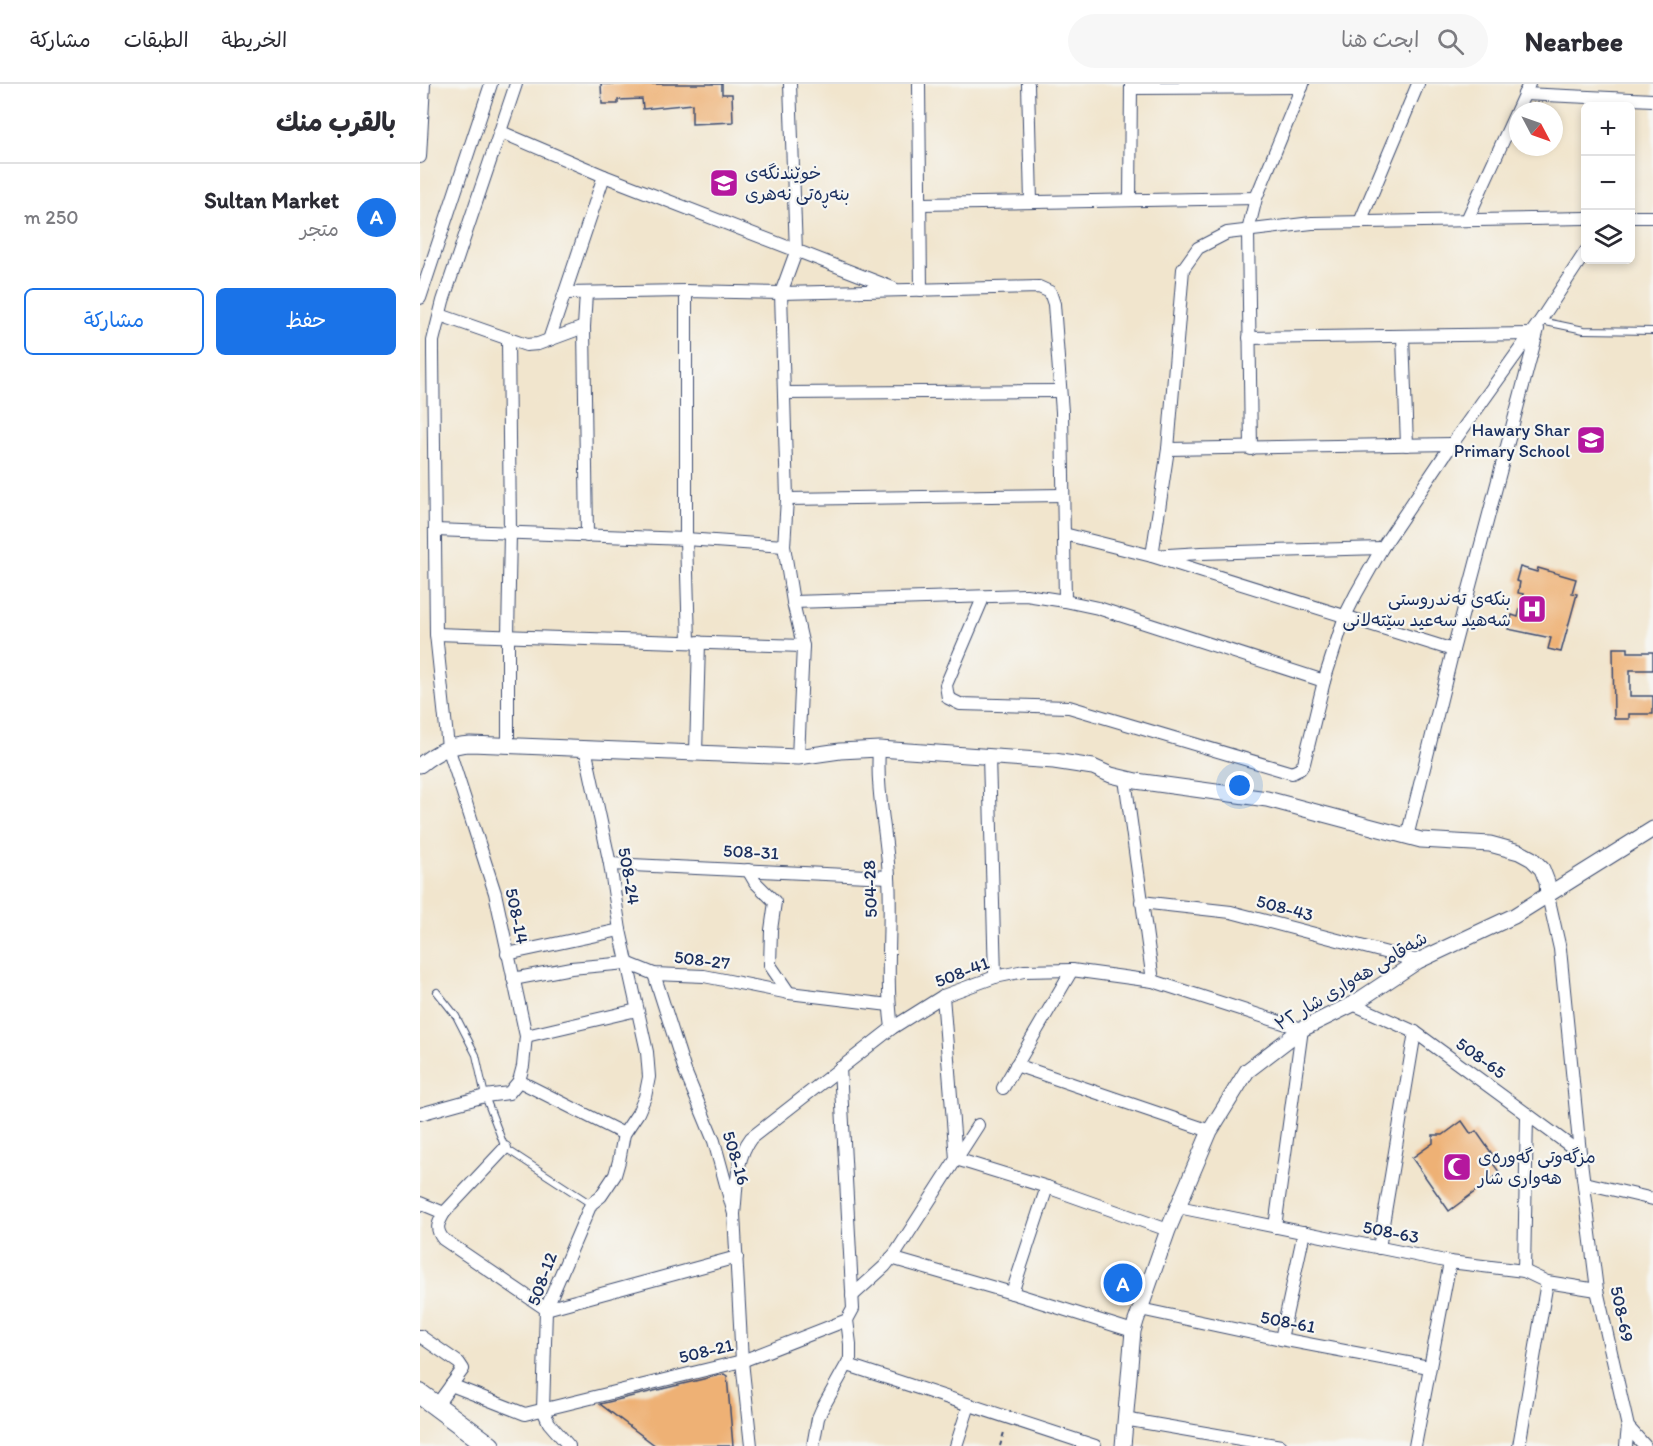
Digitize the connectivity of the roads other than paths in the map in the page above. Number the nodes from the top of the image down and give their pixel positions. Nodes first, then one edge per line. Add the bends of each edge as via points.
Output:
1 (424, 84) edge
2 (491, 84) edge
3 (516, 84) edge
4 (790, 84) edge
5 (919, 84) edge
6 (1028, 84) edge
7 (1418, 84) edge
8 (1302, 85) edge
9 (1131, 86) edge
10 (1526, 89) edge
11 (1653, 100) edge
12 (501, 132) junction
13 (420, 157) edge
14 (604, 176) junction
15 (1256, 198) junction
16 (1130, 200) junction
17 (1031, 202) junction
18 (921, 204) junction
19 (1635, 217) edge
20 (1653, 217) edge
21 (1581, 218) edge
22 (1467, 220) junction
23 (1360, 222) junction
24 (1248, 231) junction
25 (796, 252) junction
26 (1581, 259) edge
27 (899, 290) junction
28 (921, 290) junction
29 (686, 291) junction
30 (421, 292) edge
31 (565, 293) junction
32 (586, 293) junction
33 (781, 293) junction
34 (440, 315) junction
35 (1540, 321) junction
36 (584, 327) junction
37 (1653, 332) edge
38 (1531, 334) junction
39 (1403, 336) junction
40 (1249, 338) junction
41 (508, 339) junction
42 (549, 340) junction
43 (420, 351) edge
44 (433, 352) junction
45 (1059, 391) junction
46 (785, 393) junction
47 (1452, 444) junction
48 (1407, 445) junction
49 (1168, 449) junction
50 (1251, 449) junction
51 (1063, 495) junction
52 (787, 499) junction
53 (435, 530) junction
54 (510, 533) junction
55 (1064, 534) junction
56 (587, 536) junction
57 (686, 539) junction
58 (784, 546) junction
59 (1382, 548) junction
60 (1152, 556) junction
61 (982, 598) junction
62 (1065, 601) junction
63 (793, 602) junction
64 (1345, 616) junction
65 (436, 634) junction
66 (508, 635) junction
67 (694, 642) junction
68 (803, 646) junction
69 (1453, 650) junction
70 (1324, 681) junction
71 (508, 745) junction
72 (448, 747) junction
73 (585, 748) junction
74 (879, 749) junction
75 (696, 753) junction
76 (989, 756) junction
77 (798, 757) junction
78 (420, 765) edge
79 (1125, 779) junction
80 (1653, 829) edge
81 (1407, 837) junction
82 (610, 864) junction
83 (748, 870) junction
84 (890, 877) junction
85 (1548, 896) junction
86 (1141, 902) junction
87 (620, 930) junction
88 (507, 954) junction
89 (1418, 961) junction
90 (627, 963) junction
91 (1072, 970) junction
92 (654, 974) junction
93 (995, 977) junction
94 (513, 979) junction
95 (1153, 981) junction
96 (437, 992) dead end
97 (789, 993) junction
98 (943, 996) junction
99 (1353, 1004) junction
100 (889, 1005) junction
101 (637, 1010) junction
102 (892, 1028) junction
103 (1302, 1029) junction
104 (1415, 1032) junction
105 (526, 1036) junction
106 (1016, 1065) junction
107 (840, 1068) junction
108 (519, 1082) junction
109 (1003, 1088) dead end
110 (485, 1096) junction
111 (420, 1114) edge
112 (1527, 1114) junction
113 (978, 1125) dead end
114 (1210, 1131) junction
115 (624, 1134) junction
116 (506, 1148) junction
117 (1580, 1153) junction
118 (956, 1159) junction
119 (1585, 1183) junction
120 (1047, 1187) junction
121 (1653, 1200) edge
122 (420, 1203) edge
123 (591, 1204) junction
124 (1178, 1207) junction
125 (444, 1213) junction
126 (734, 1214) junction
127 (1275, 1227) junction
128 (1168, 1230) junction
129 (1304, 1232) junction
130 (1379, 1248) junction
131 (737, 1257) junction
132 (891, 1258) junction
133 (1450, 1262) junction
134 (1524, 1271) junction
135 (1547, 1282) junction
136 (1597, 1290) junction
137 (1012, 1293) junction
138 (852, 1296) junction
139 (546, 1309) junction
140 (1140, 1309) junction
141 (847, 1320) junction
142 (1132, 1331) junction
143 (420, 1336) edge
144 (1281, 1339) junction
145 (742, 1361) junction
146 (848, 1365) junction
147 (1429, 1367) junction
148 (452, 1385) junction
149 (428, 1400) edge
150 (969, 1405) junction
151 (543, 1410) junction
152 (1124, 1419) junction
153 (1629, 1426) junction
154 (1065, 1441) edge
155 (568, 1445) edge
156 (490, 1446) edge
157 (751, 1446) edge
158 (813, 1446) edge
159 (956, 1446) edge
160 (1095, 1446) edge
161 (1123, 1446) edge
162 (1281, 1446) edge
163 (1415, 1446) edge
164 (1519, 1446) edge
165 (1626, 1446) edge
166 (1645, 1446) edge

1 - 13 street
2 - 30 street
3 - 12 street, 508-14
4 - 25 street
5 - 18 street
6 - 17 street
7 - 23 street
8 - 9 street
8 - 15 street
9 - 16 street
10 - 11 street
10 - 22 street
12 - 14 street
12 - 34 street, 508-14
14 - 25 street
14 - 31 street
15 - 16 street
15 - 24 street
16 - 17 street
17 - 18 street
18 - 28 street
19 - 20 street
21 - 22 street
22 - 23 street
23 - 24 street
24 - 40 street
24 - 49 street via 1227,233 1198,248 1183,269
25 - 27 street
25 - 33 street
26 - 35 street
27 - 28 street
27 - 33 street
28 - 45 street via 1039,287 1050,292
29 - 32 street
29 - 33 street
29 - 57 street
31 - 32 street
31 - 42 street
32 - 36 street
33 - 46 street
34 - 41 street
34 - 44 street, 508-14
35 - 37 lane via 1584,330
35 - 38 street
35 - 69 street
36 - 42 street
36 - 56 street
38 - 39 street
38 - 47 street
39 - 40 street
39 - 48 street
40 - 50 street
41 - 42 street via 526,345
41 - 54 street
43 - 44 street
44 - 53 street, 508-14
45 - 46 street
45 - 51 street
46 - 52 street
47 - 48 street
47 - 59 street
48 - 50 street
49 - 50 street
49 - 60 street
51 - 52 street
51 - 55 street
52 - 58 street
53 - 54 street
53 - 65 street, 508-14
54 - 56 street
54 - 66 street
55 - 60 street
55 - 62 street
56 - 57 street
57 - 58 street
57 - 67 street
58 - 63 street
59 - 60 street
59 - 64 street
60 - 64 street
61 - 62 street via 1026,596
61 - 63 street
61 - 70 street via 946,686 948,698 960,704 1069,707 1292,773 1304,763
62 - 70 street via 1098,608
63 - 68 street
64 - 69 street
64 - 70 street
65 - 66 street
65 - 72 street, 508-14
66 - 67 street
66 - 71 street
67 - 68 street
67 - 75 street
68 - 77 street
69 - 81 street
71 - 72 street
71 - 73 street
72 - 78 street
72 - 88 street, 508-14 via 495,893
73 - 75 street
73 - 82 street, 508-24
74 - 76 street
74 - 77 street
74 - 84 street, 504-28 via 877,776
75 - 77 street
76 - 79 street via 1084,765
76 - 93 street
79 - 81 street via 1268,799
79 - 86 street
80 - 85 street, شەقامی هەواری شار ٣٢
81 - 85 street via 1490,844 1519,852 1542,869
82 - 83 street, 508-31
82 - 87 street, 508-24
83 - 84 street, 508-31
83 - 97 street via 775,902 770,965
84 - 100 street, 504-28
85 - 89 street, شەقامی هەواری شار ٣٢ via 1515,916
85 - 117 street, 508-69 via 1560,949
86 - 89 street, 508-43 via 1231,912
86 - 95 street
87 - 88 street
87 - 90 street, 508-24
88 - 94 street, 508-14
89 - 99 street, شەقامی هەواری شار ٣٢
90 - 92 street, 508-27
90 - 94 street, 508-27
90 - 101 street, 508-24
91 - 93 street, 508-41 via 1024,971
91 - 95 street, 508-41
91 - 106 street
92 - 97 street, 508-27 via 704,976
92 - 126 street, 508-16 via 685,1071 714,1141
93 - 98 street, 508-41
94 - 105 street, 508-14
95 - 103 street, 508-41
96 - 110 lane via 456,1016 476,1055
97 - 100 street, 508-27
98 - 102 street, 508-41
98 - 118 street
99 - 103 street, شەقامی هەواری شار ٣٢
99 - 104 street, 508-65
100 - 102 street, 504-28
101 - 105 street
101 - 115 street, 508-24 via 649,1077 638,1113
102 - 107 street, 508-41
103 - 114 street, شەقامی هەواری شار ٣٢ via 1247,1071
103 - 127 street
104 - 112 street, 508-65
104 - 130 street
105 - 108 street, 508-14
106 - 109 street
106 - 114 street
107 - 126 street, 508-41 via 744,1147
107 - 138 street
108 - 110 street via 509,1093
108 - 115 street
110 - 111 street
110 - 116 lane
112 - 117 street, 508-65
112 - 134 street
113 - 118 street
114 - 124 street, شەقامی هەواری شار ٣٢
115 - 123 street, 508-12 via 615,1175
116 - 123 lane
116 - 125 street
117 - 119 street, 508-69
118 - 120 street
118 - 132 street
119 - 121 street
119 - 136 street, 508-69
120 - 128 street
120 - 137 street
122 - 125 street
123 - 139 street, 508-12
124 - 127 street, 508-63
124 - 128 street, شەقامی هەواری شار ٣٢
125 - 139 street via 437,1224 443,1239
126 - 131 street, 508-16
127 - 129 street, 508-63
128 - 140 street, شەقامی هەواری شار ٣٢
129 - 130 street, 508-63
129 - 144 street
130 - 133 street, 508-63
131 - 139 street
131 - 145 street, 508-16
132 - 137 street
132 - 138 street
133 - 134 street, 508-63
133 - 147 street
134 - 135 street, 508-63
135 - 136 street, 508-63
135 - 164 street
136 - 153 street, 508-69
137 - 142 street
138 - 141 street via 852,1312
139 - 151 street, 508-12
140 - 142 street, شەقامی هەواری شار ٣٢
140 - 144 street, 508-61
141 - 145 street, 508-21
141 - 146 street via 851,1352
142 - 152 street, شەقامی هەواری شار ٣٢
143 - 148 street via 459,1363 463,1370
144 - 147 street, 508-61
145 - 151 street, 508-21
145 - 157 street, 508-16
146 - 150 street
146 - 158 street via 818,1418
147 - 163 street
148 - 149 street
148 - 151 street, 508-21 via 525,1414
149 - 156 main road
150 - 154 street
150 - 159 street
151 - 155 street via 549,1424
152 - 161 street, شەقامی هەواری شار ٣٢
152 - 162 street
153 - 165 street
153 - 166 street, 508-69
154 - 160 street

